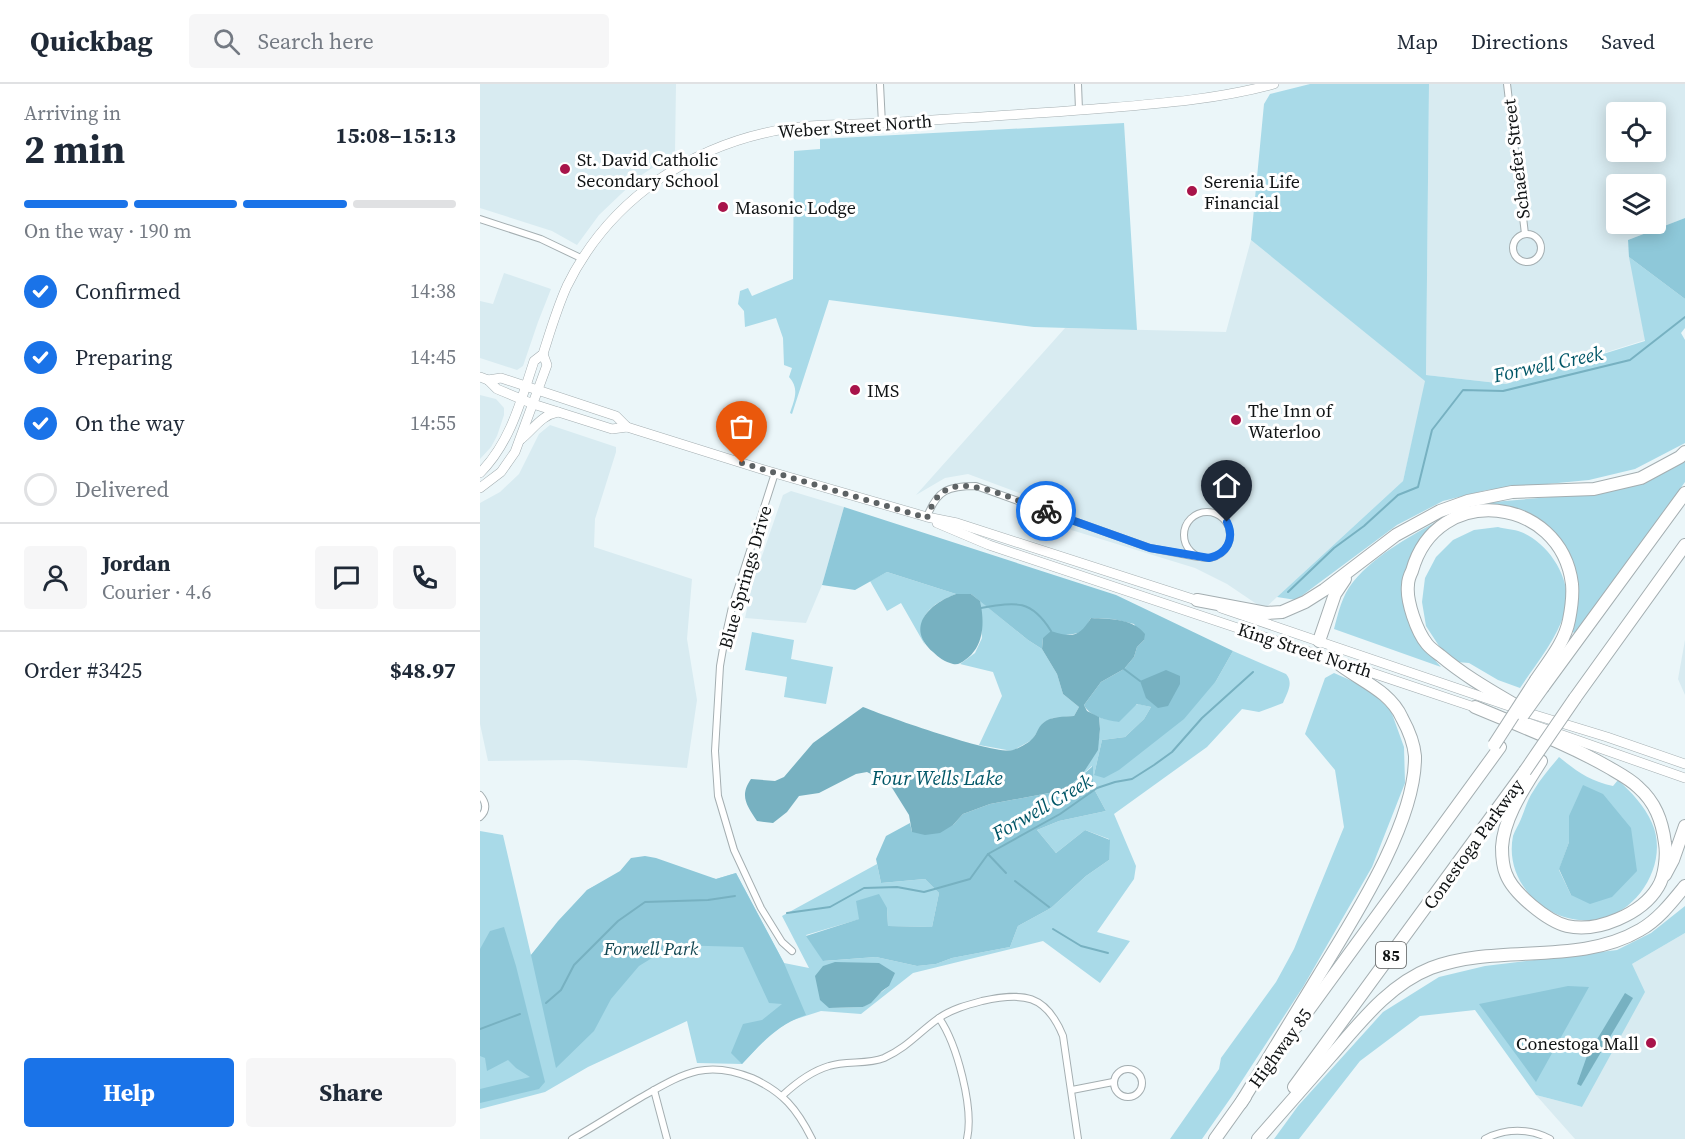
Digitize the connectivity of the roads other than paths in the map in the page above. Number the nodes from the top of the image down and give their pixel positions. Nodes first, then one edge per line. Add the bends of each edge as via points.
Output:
1 (880, 84) edge
2 (1077, 84) edge
3 (1274, 84) edge
4 (1508, 84) edge
5 (1078, 110) junction
6 (882, 124) junction
7 (480, 219) edge
8 (1525, 234) junction
9 (583, 259) junction
10 (543, 354) junction
11 (484, 378) edge
12 (526, 387) junction
13 (538, 391) junction
14 (521, 400) junction
15 (533, 404) junction
16 (558, 412) junction
17 (627, 427) junction
18 (520, 440) junction
19 (1685, 452) edge
20 (480, 473) edge
21 (775, 473) junction
22 (480, 488) edge
23 (1685, 493) edge
24 (927, 518) junction
25 (1685, 545) edge
26 (1198, 557) junction
27 (1365, 558) junction
28 (1197, 600) junction
29 (1319, 641) junction
30 (1334, 660) junction
31 (1540, 683) junction
32 (1575, 698) junction
33 (1475, 707) junction
34 (1529, 713) junction
35 (1685, 764) edge
36 (1685, 778) edge
37 (480, 795) edge
38 (480, 817) edge
39 (1685, 826) edge
40 (1685, 880) edge
41 (1661, 881) junction
42 (1682, 889) edge
43 (792, 951) dead end
44 (1320, 994) joint
45 (939, 1018) junction
46 (1113, 1082) junction
47 (654, 1090) junction
48 (1072, 1090) junction
49 (783, 1095) junction
50 (1241, 1103) junction
51 (572, 1139) edge
52 (667, 1139) edge
53 (812, 1139) edge
54 (967, 1139) edge
55 (1078, 1139) edge
56 (1215, 1139) edge
57 (1257, 1139) edge
58 (1485, 1139) edge
59 (1550, 1139) edge

1 - 6 street
2 - 5 street
3 - 5 main road, Weber Street North via 1188,101
4 - 8 street, Schaefer Street
5 - 6 main road, Weber Street North
6 - 9 main road, Weber Street North via 792,128 746,137 699,154 635,197
7 - 9 street via 541,239
8 - 8 street, Schaefer Street via 1513,248 1520,260 1529,262 1538,258 1541,246 1534,236
9 - 10 main road, Weber Street North via 568,286
10 - 12 main road, Weber Street North via 534,361
10 - 13 main road, Weber Street North via 547,365
11 - 12 main road, King Street North via 501,378
11 - 14 main road, King Street North
12 - 13 main road, King Street North
12 - 14 main road, Weber Street North
13 - 15 main road, Weber Street North
13 - 17 main road, King Street North via 616,417
14 - 15 main road, King Street North
14 - 20 main road, Weber Street North via 502,446
15 - 16 main road, King Street North
15 - 18 main road, Weber Street North
16 - 17 main road, King Street North via 612,429
16 - 18 main road via 546,416
17 - 21 main road, King Street North
18 - 22 main road, Weber Street North via 501,472
19 - 27 highway via 1641,478 1594,489 1512,492 1468,501 1415,523
21 - 24 main road, King Street North
21 - 43 street, Blue Springs Drive via 724,643 715,751 718,796 734,850 761,908
23 - 31 highway, Conestoga Parkway / 85
24 - 26 street via 936,499 946,490 976,486 1150,548
24 - 28 main road, King Street North via 957,523
24 - 30 main road, King Street North via 989,545
25 - 32 highway, Conestoga Parkway / 85
26 - 26 street via 1217,556 1229,543 1227,522 1214,513 1199,513 1187,524 1187,546
27 - 28 highway via 1324,590 1282,612 1266,613
27 - 29 highway via 1335,594
28 - 29 main road, King Street North
29 - 34 main road, King Street North
30 - 33 main road, King Street North
30 - 50 highway via 1393,702 1412,742 1414,774 1397,830 1364,901
31 - 34 highway via 1569,622 1572,584 1562,552 1541,527 1509,511 1476,510 1447,521 1429,538 1415,561 1408,585 1412,613 1427,644 1460,672
31 - 44 highway, Conestoga Parkway / 85, bridge via 1479,776
32 - 41 highway, bridge via 1508,819 1502,848 1506,875 1522,897 1542,914 1566,926 1596,927 1623,917 1649,899
32 - 57 highway, Conestoga Parkway / 85, bridge
33 - 36 main road, King Street North
33 - 41 highway via 1589,756 1636,784 1658,812 1662,826 1666,851
34 - 35 main road, King Street North
37 - 38 street via 485,806
39 - 41 highway
40 - 42 highway
42 - 57 highway via 1657,918 1624,938 1591,948 1479,956 1431,968 1402,985 1377,1004
44 - 50 highway, Highway 85 / 85
45 - 48 street via 957,1008 1010,996 1038,1001 1057,1021 1063,1036
45 - 49 street via 915,1039 881,1059 829,1065
45 - 54 street via 960,1066 970,1127
46 - 46 street via 1118,1072 1128,1069 1137,1072 1142,1081 1137,1094 1125,1097 1116,1091
46 - 48 street
47 - 49 street via 691,1073 723,1070 737,1072
47 - 51 street
47 - 52 street
48 - 55 street
49 - 53 street
50 - 56 highway, 85
58 - 59 street via 1519,1131

